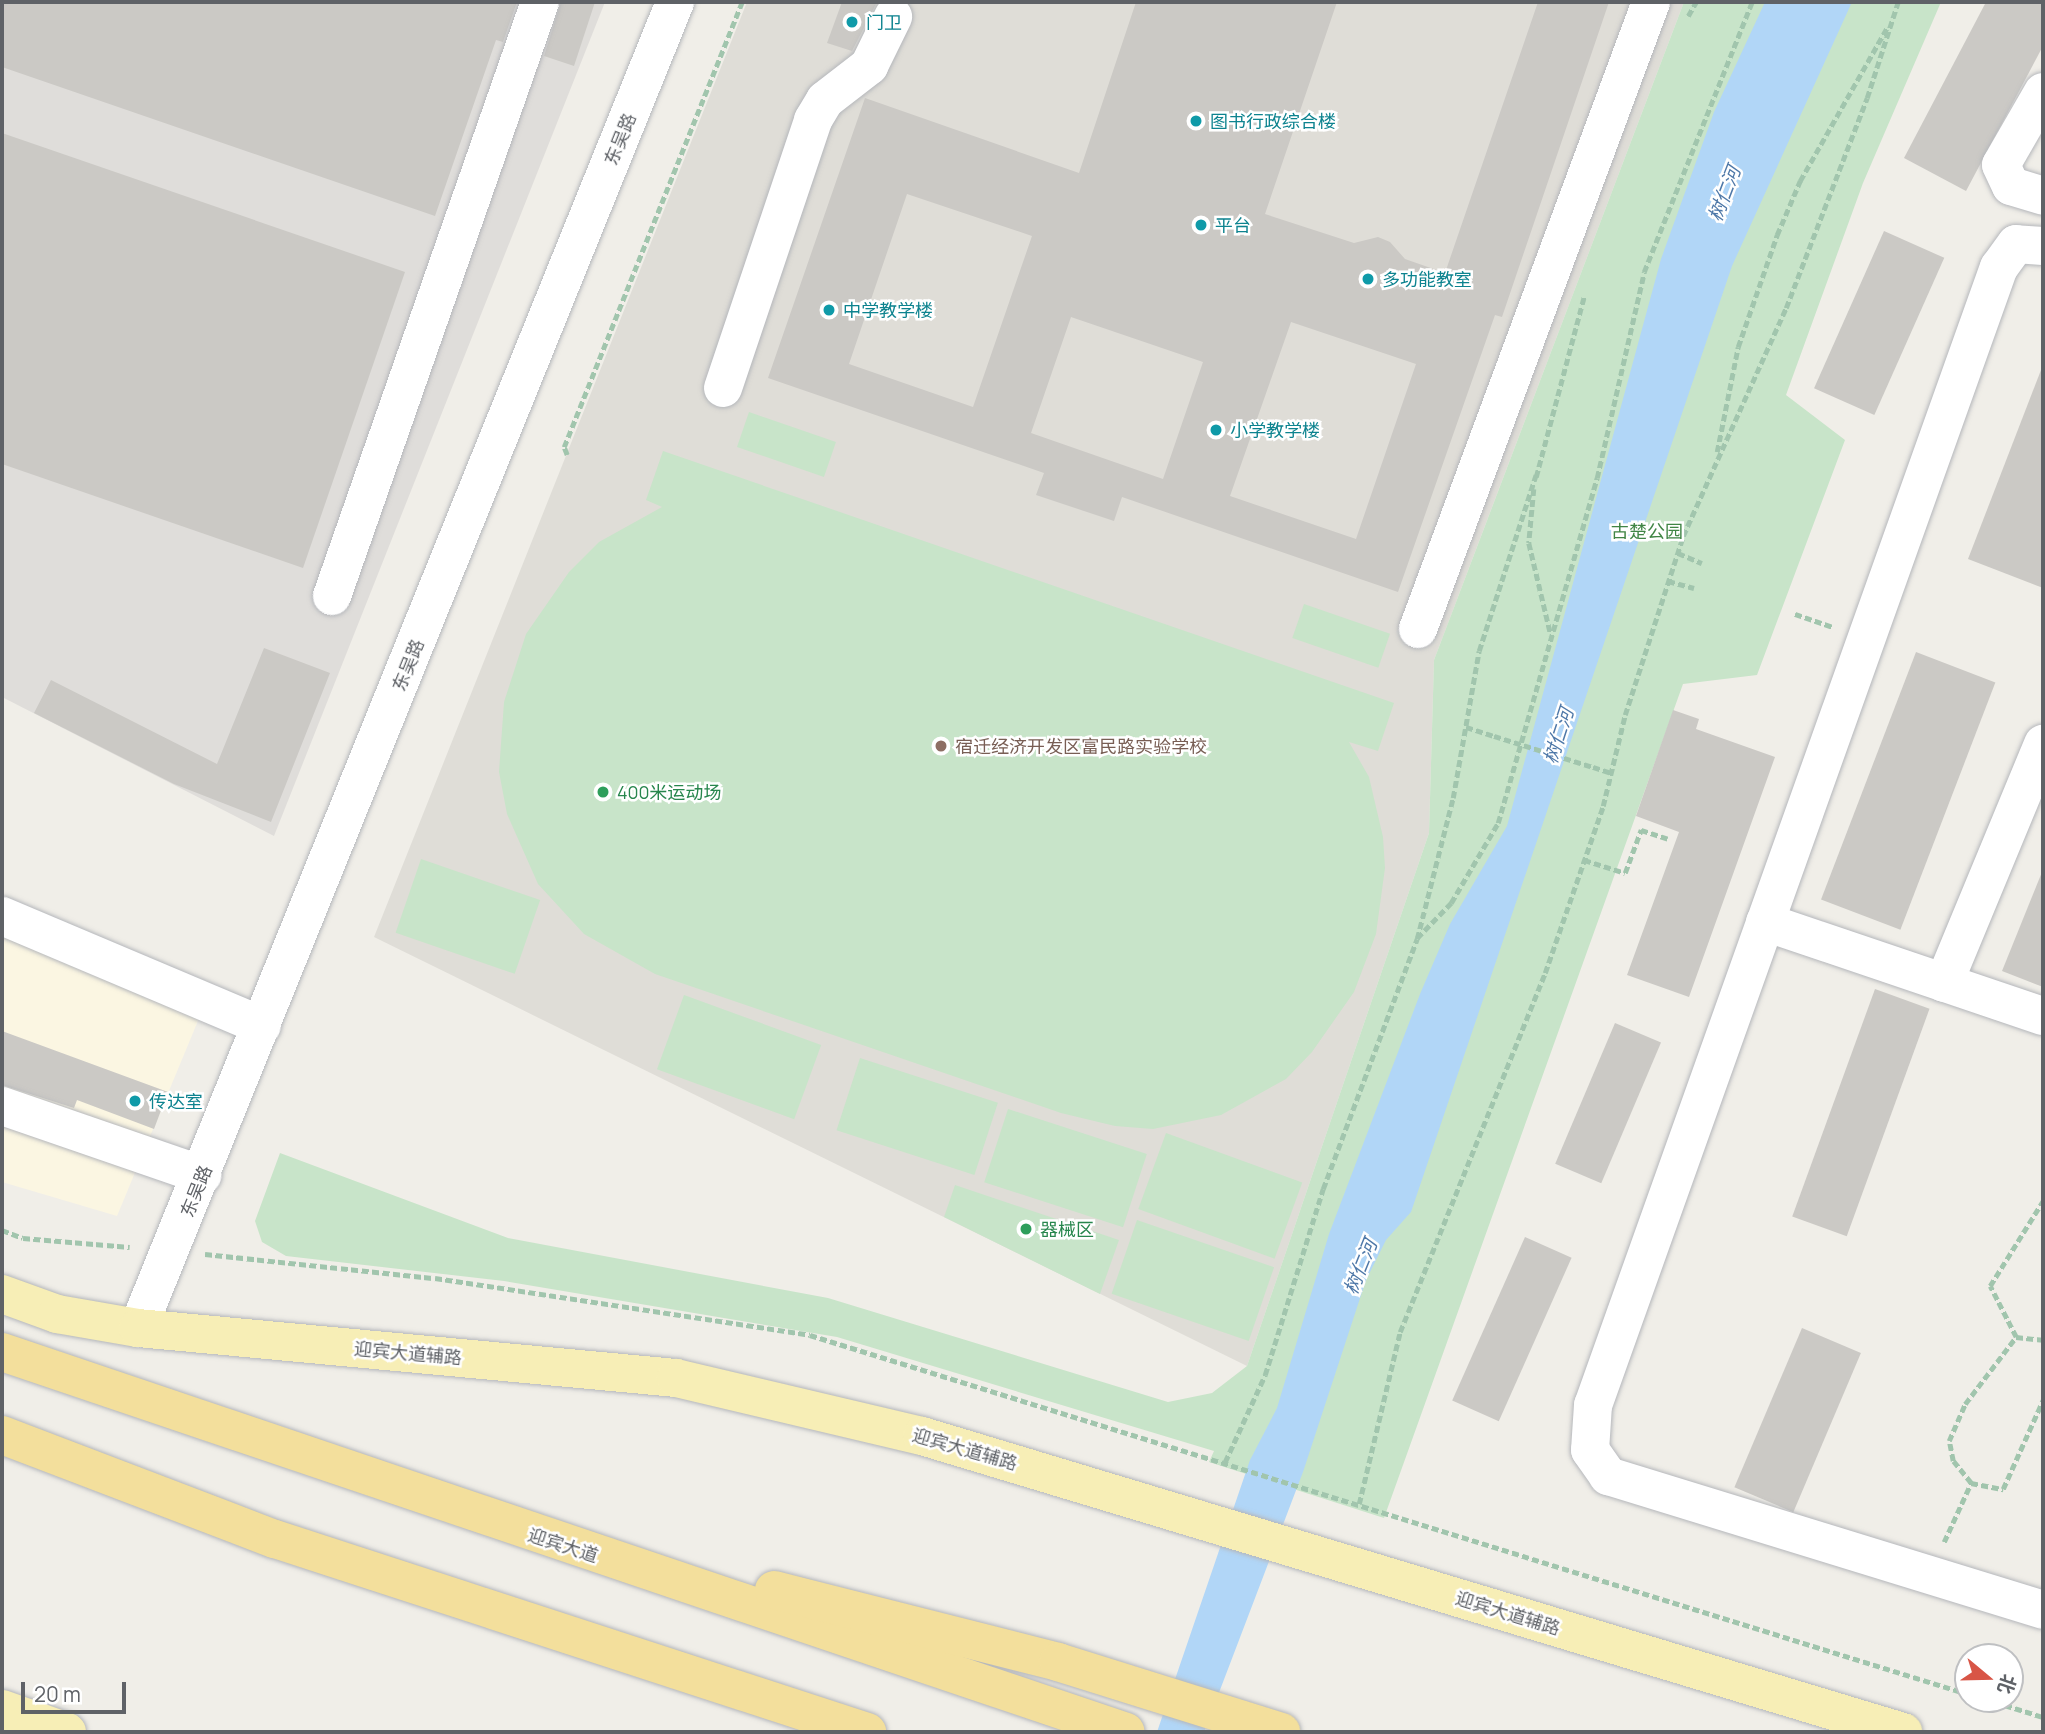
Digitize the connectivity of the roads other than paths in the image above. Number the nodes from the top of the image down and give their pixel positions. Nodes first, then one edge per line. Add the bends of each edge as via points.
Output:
1 (540, 2) edge
2 (675, 2) edge
3 (1651, 2) edge
4 (893, 17) dead end
5 (2043, 92) edge
6 (2043, 196) edge
7 (2043, 246) edge
8 (723, 388) dead end
9 (332, 596) dead end
10 (1418, 629) dead end
11 (2043, 744) edge
12 (2, 916) edge
13 (1765, 922) junction
14 (1944, 983) junction
15 (2043, 1016) edge
16 (262, 1026) junction
17 (2, 1107) edge
18 (202, 1175) junction
19 (2, 1294) edge
20 (138, 1328) junction
21 (2, 1352) edge
22 (2, 1435) edge
23 (2, 1456) edge
24 (466, 1512) junction
25 (275, 1539) junction
26 (2043, 1610) edge
27 (16, 1720) edge
28 (67, 1732) edge
29 (867, 1732) edge
30 (1126, 1732) edge
31 (1281, 1732) edge
32 (1903, 1732) edge

1 - 9 street
2 - 16 street, 东吴路
3 - 10 street
4 - 8 street via 869,66 825,100 813,120
5 - 6 street via 2001,165 2011,186
7 - 13 street via 2016,244 1998,267
11 - 14 street
12 - 16 street
13 - 14 street
13 - 26 street via 1593,1405 1590,1450 1608,1475
14 - 15 street
16 - 18 street, 东吴路
17 - 18 street
18 - 20 street, 东吴路
19 - 20 main road, 迎宾大道辅路 via 57,1314
20 - 32 main road, 迎宾大道辅路 via 676,1378 922,1436
21 - 24 highway, 迎宾大道
22 - 25 highway
23 - 25 highway
24 - 30 highway, 迎宾大道
24 - 31 highway via 1058,1662
25 - 29 highway
27 - 28 main road

